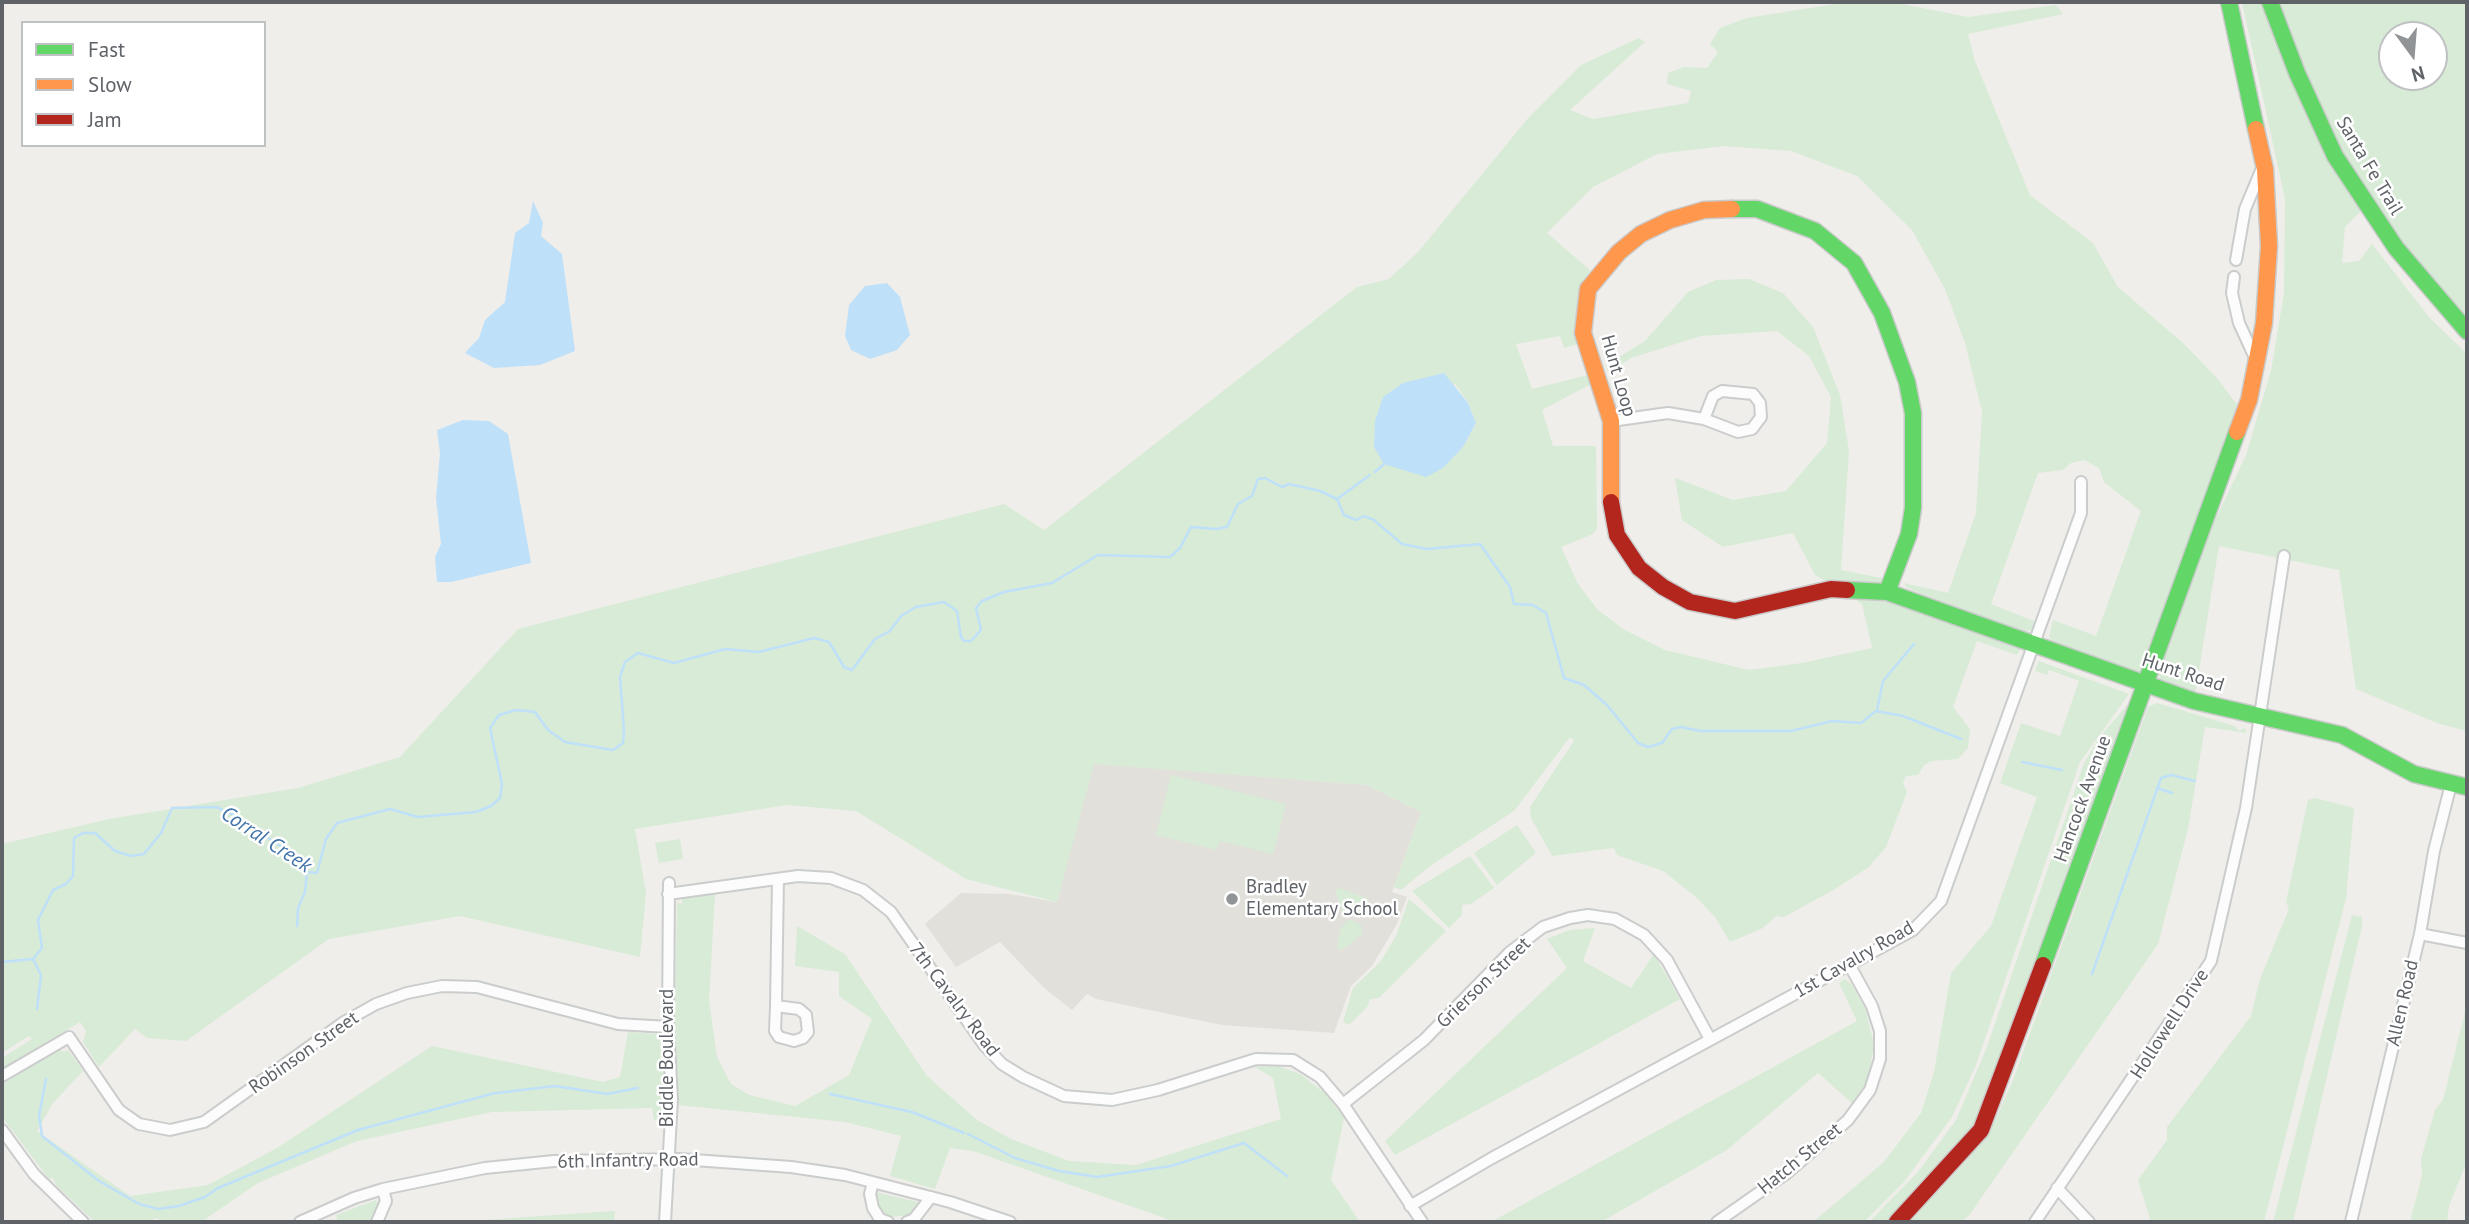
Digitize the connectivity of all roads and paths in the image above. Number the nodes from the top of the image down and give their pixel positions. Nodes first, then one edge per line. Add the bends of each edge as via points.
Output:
1 (2229, 2) edge
2 (2270, 2) edge
3 (2264, 164) junction
4 (2236, 260) dead end
5 (2234, 276) dead end
6 (2467, 331) edge
7 (2257, 362) junction
8 (1704, 419) junction
9 (1611, 421) junction
10 (2081, 482) dead end
11 (2284, 556) dead end
12 (1887, 592) junction
13 (2035, 644) junction
14 (2148, 684) junction
15 (2260, 717) junction
16 (2451, 784) junction
17 (2467, 787) edge
18 (778, 878) junction
19 (669, 889) joint
20 (2420, 934) junction
21 (2467, 943) edge
22 (1850, 966) junction
23 (776, 1006) dead end
24 (668, 1027) junction
25 (1710, 1039) junction
26 (2, 1076) edge
27 (1343, 1104) junction
28 (2, 1130) edge
29 (667, 1159) junction
30 (873, 1182) junction
31 (2057, 1188) junction
32 (383, 1189) junction
33 (931, 1197) junction
34 (1410, 1206) junction
35 (321, 1211) junction
36 (83, 1222) edge
37 (300, 1222) edge
38 (328, 1222) edge
39 (377, 1222) edge
40 (665, 1222) edge
41 (888, 1222) edge
42 (906, 1222) edge
43 (1010, 1222) edge
44 (1422, 1222) edge
45 (1717, 1222) edge
46 (1897, 1222) edge
47 (2035, 1222) edge
48 (2089, 1222) edge
49 (2351, 1222) edge

1 - 3 street, Hancock Avenue
2 - 6 street, Santa Fe Trail via 2310,106 2335,156 2396,248
3 - 4 street via 2245,209
3 - 7 street, Hancock Avenue via 2269,246
5 - 7 street via 2232,293 2239,323
7 - 14 street, Hancock Avenue via 2225,473
8 - 8 street via 1713,396 1722,391 1753,394 1760,402 1761,417 1752,429 1738,432
8 - 9 street via 1668,412
9 - 12 street, Hunt Loop via 1610,495 1617,535 1639,568 1663,587 1690,602 1735,611 1831,589
9 - 12 street, Hunt Loop via 1583,333 1583,313 1588,289 1619,252 1670,220 1704,210 1757,209 1815,231 1854,264 1870,288 1907,382 1915,445 1913,508 1909,534
10 - 13 street, 1st Cavalry Road via 2081,513
11 - 15 street, Hollowell Drive
12 - 13 street, Hunt Road
13 - 14 street, Hunt Road
13 - 22 street, 1st Cavalry Road via 1941,901 1913,930
14 - 15 street, Hunt Road
14 - 46 street, Hancock Avenue via 1981,1130
15 - 16 street, Hunt Road via 2342,735 2414,774
15 - 31 street, Hollowell Drive via 2246,808 2211,961
16 - 17 street, Hunt Road
16 - 20 street, Allen Road
18 - 19 street, 7th Cavalry Road
18 - 23 street
18 - 27 street, 7th Cavalry Road via 831,878 863,890 891,912 984,1045 1002,1064 1043,1088 1089,1101 1112,1100 1256,1059 1274,1058 1293,1060 1320,1077
19 - 24 street, Biddle Boulevard
20 - 21 street
20 - 49 street, Allen Road
22 - 25 street, 1st Cavalry Road
22 - 45 street, Hatch Street via 1880,1031 1880,1059 1870,1090 1848,1120 1787,1173
24 - 26 street, Robinson Street via 618,1024 477,987 442,986 407,993 344,1022 204,1122 170,1130 139,1124 119,1110 69,1037
24 - 29 street, Biddle Boulevard via 672,1099
25 - 27 street, Grierson Street via 1667,960 1644,935 1615,919 1570,918 1543,927 1510,953 1398,1065
25 - 34 street, 1st Cavalry Road
27 - 34 street, 7th Cavalry Road
28 - 36 street via 34,1174
29 - 30 street, 6th Infantry Road via 792,1167
29 - 32 street, 6th Infantry Road via 506,1166
29 - 40 street, Biddle Boulevard
30 - 33 street, 6th Infantry Road
30 - 41 street via 873,1208
31 - 47 street, Hollowell Drive
31 - 48 street
32 - 35 street, 6th Infantry Road
32 - 39 street via 386,1201
33 - 42 street via 914,1219
33 - 43 street, 6th Infantry Road
34 - 44 street, 7th Cavalry Road
35 - 37 street, 6th Infantry Road
35 - 38 street

